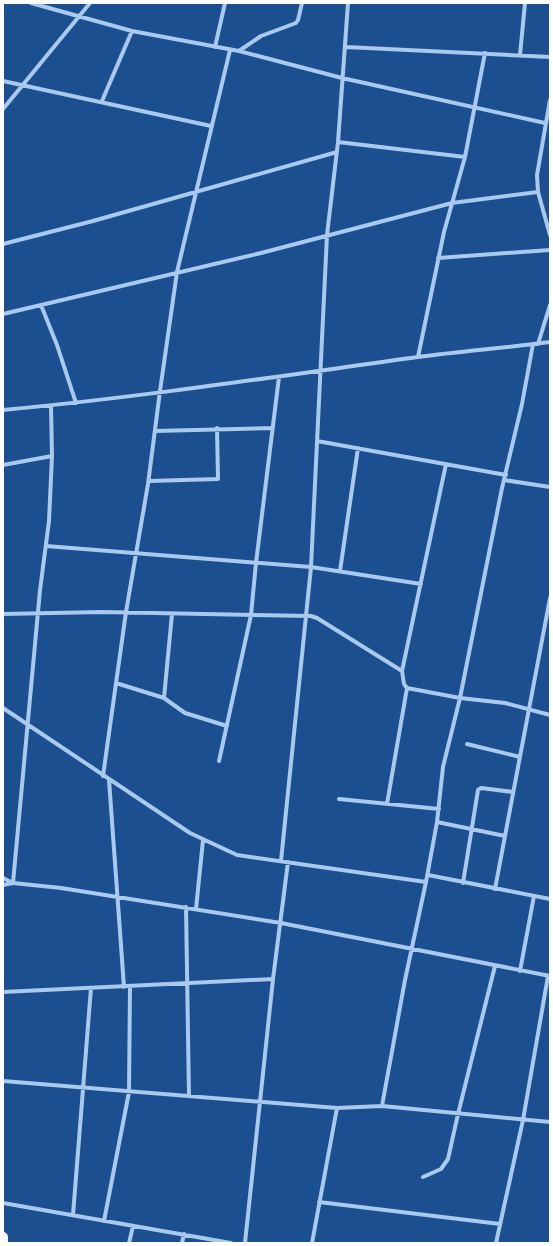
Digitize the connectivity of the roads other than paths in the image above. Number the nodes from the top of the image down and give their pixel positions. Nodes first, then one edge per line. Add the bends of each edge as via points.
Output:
1 (31, 3) edge
2 (90, 3) edge
3 (224, 3) edge
4 (302, 3) edge
5 (348, 3) edge
6 (525, 3) edge
7 (79, 16) junction
8 (132, 31) junction
9 (215, 47) junction
10 (346, 47) junction
11 (230, 50) junction
12 (239, 51) junction
13 (485, 53) junction
14 (520, 55) junction
15 (550, 57) edge
16 (342, 78) junction
17 (3, 81) edge
18 (21, 85) junction
19 (550, 100) edge
20 (102, 101) junction
21 (475, 107) junction
22 (3, 109) edge
23 (545, 122) junction
24 (211, 126) junction
25 (338, 142) junction
26 (337, 152) junction
27 (465, 157) junction
28 (196, 192) junction
29 (538, 192) junction
30 (452, 203) junction
31 (327, 234) junction
32 (550, 235) edge
33 (3, 244) edge
34 (550, 250) edge
35 (438, 258) junction
36 (177, 272) junction
37 (41, 305) junction
38 (550, 305) edge
39 (3, 314) edge
40 (550, 342) edge
41 (535, 344) junction
42 (418, 357) junction
43 (321, 371) junction
44 (279, 377) junction
45 (160, 392) junction
46 (76, 402) junction
47 (51, 406) junction
48 (3, 410) edge
49 (217, 428) junction
50 (273, 428) junction
51 (155, 431) junction
52 (317, 441) junction
53 (358, 448) junction
54 (52, 456) junction
55 (446, 464) junction
56 (3, 465) edge
57 (506, 475) junction
58 (504, 480) junction
59 (149, 481) junction
60 (550, 487) edge
61 (46, 546) junction
62 (136, 554) junction
63 (256, 563) junction
64 (310, 567) junction
65 (340, 571) junction
66 (421, 584) junction
67 (550, 598) edge
68 (38, 612) junction
69 (126, 612) junction
70 (3, 614) edge
71 (172, 614) junction
72 (251, 615) junction
73 (306, 616) junction
74 (402, 671) junction
75 (116, 683) junction
76 (407, 688) junction
77 (164, 698) junction
78 (460, 698) junction
79 (3, 708) edge
80 (529, 709) junction
81 (550, 715) edge
82 (28, 726) junction
83 (226, 726) junction
84 (467, 744) dead end
85 (520, 757) junction
86 (219, 761) dead end
87 (103, 776) junction
88 (109, 780) junction
89 (513, 792) junction
90 (340, 800) dead end
91 (387, 804) junction
92 (439, 809) junction
93 (437, 822) junction
94 (471, 828) junction
95 (504, 836) junction
96 (203, 840) junction
97 (281, 861) junction
98 (288, 862) junction
99 (428, 875) junction
100 (3, 878) edge
101 (14, 882) junction
102 (426, 882) junction
103 (463, 883) junction
104 (3, 885) edge
105 (495, 889) junction
106 (118, 896) junction
107 (534, 896) junction
108 (550, 899) edge
109 (186, 907) junction
110 (196, 909) junction
111 (281, 923) junction
112 (412, 950) junction
113 (495, 966) junction
114 (520, 971) junction
115 (549, 976) edge
116 (273, 979) junction
117 (187, 983) junction
118 (130, 986) junction
119 (124, 987) junction
120 (91, 988) junction
121 (3, 992) edge
122 (3, 1081) edge
123 (84, 1088) junction
124 (129, 1092) junction
125 (189, 1096) junction
126 (261, 1101) junction
127 (382, 1106) junction
128 (337, 1108) junction
129 (458, 1114) junction
130 (522, 1120) junction
131 (550, 1122) edge
132 (423, 1177) dead end
133 (319, 1202) junction
134 (3, 1203) edge
135 (73, 1215) junction
136 (104, 1221) junction
137 (500, 1224) junction
138 (133, 1226) junction
139 (184, 1234) junction
140 (3, 1237) edge
141 (3, 1243) edge
142 (129, 1243) edge
143 (182, 1243) edge
144 (231, 1243) edge
145 (245, 1243) edge
146 (312, 1243) edge
147 (496, 1243) edge

1 - 7 street
2 - 7 street
3 - 9 street
4 - 12 street via 296,23 261,36
5 - 10 street
6 - 14 street
7 - 8 street
7 - 18 street
8 - 9 street
8 - 20 street
9 - 11 street
10 - 13 street
10 - 16 street
11 - 12 street
11 - 24 street
12 - 16 street
13 - 14 street
13 - 21 street
14 - 15 street
16 - 21 street
16 - 25 street
17 - 18 street
18 - 20 street
18 - 22 street
19 - 23 street
20 - 24 street
21 - 23 street
21 - 27 street
23 - 29 street via 539,158
24 - 28 street
25 - 26 street
25 - 27 street
26 - 28 street
26 - 31 street
27 - 30 street
28 - 33 street
28 - 36 street
29 - 30 street
29 - 32 street
30 - 31 street
30 - 35 street
31 - 36 street via 261,253
31 - 43 street
34 - 35 street
35 - 42 street
36 - 37 street
36 - 45 street
37 - 39 street
37 - 46 street
38 - 41 street
40 - 41 street
41 - 42 street
41 - 57 street
42 - 43 street
43 - 44 street
43 - 52 street
44 - 45 street
44 - 50 street
45 - 46 street
45 - 51 street
46 - 47 street
47 - 48 street
47 - 54 street
49 - 50 street
49 - 51 street
49 - 59 street via 218,479
50 - 63 street
51 - 59 street
52 - 53 street
52 - 64 street
53 - 55 street
53 - 65 street
54 - 56 street
54 - 61 street
55 - 57 street
55 - 66 street
57 - 58 street
58 - 60 street
58 - 78 street
59 - 62 street
61 - 62 street
61 - 68 street
62 - 63 street
62 - 69 street
63 - 64 street
63 - 72 street
64 - 65 street
64 - 73 street
65 - 66 street
66 - 74 street
67 - 80 street
68 - 69 street
68 - 70 street
68 - 82 street
69 - 71 street
69 - 75 street
71 - 72 street
71 - 77 street
72 - 73 street
72 - 83 street
73 - 74 street via 317,618
73 - 97 street
74 - 76 street
75 - 77 street
75 - 87 street
76 - 78 street
76 - 91 street
77 - 83 street via 185,713
78 - 80 street via 505,703
78 - 92 street via 443,767
79 - 82 street
80 - 81 street
80 - 85 street
82 - 87 street
82 - 101 street
83 - 86 street
84 - 85 street
85 - 89 street
87 - 88 street
88 - 96 street
88 - 106 street
89 - 94 street via 480,788
89 - 95 street
90 - 91 street
91 - 92 street
92 - 93 street
93 - 94 street
93 - 99 street
94 - 95 street
94 - 103 street
95 - 105 street
96 - 97 street via 238,855
96 - 110 street
97 - 98 street
98 - 102 street
98 - 111 street
99 - 102 street
99 - 103 street
100 - 101 street
101 - 104 street
101 - 106 street
102 - 112 street
103 - 105 street
105 - 107 street
106 - 109 street
106 - 119 street
107 - 108 street
107 - 114 street
109 - 110 street
109 - 117 street
110 - 111 street
111 - 112 street
111 - 116 street
112 - 113 street
112 - 127 street
113 - 114 street
113 - 129 street
114 - 115 street
115 - 130 street
116 - 117 street
116 - 126 street
117 - 118 street
117 - 125 street
118 - 119 street
118 - 124 street
119 - 120 street
120 - 121 street
120 - 123 street
122 - 123 street
123 - 124 street
123 - 135 street
124 - 125 street
124 - 136 street
125 - 126 street
126 - 128 street
126 - 145 street
127 - 128 street
127 - 129 street
128 - 133 street
129 - 130 street
129 - 132 street via 448,1159 441,1168
130 - 131 street
130 - 137 street
133 - 137 street
133 - 146 street
134 - 135 street
135 - 136 street
136 - 138 street
137 - 147 street
138 - 139 street
138 - 142 street
139 - 143 street
139 - 144 street
140 - 141 highway

